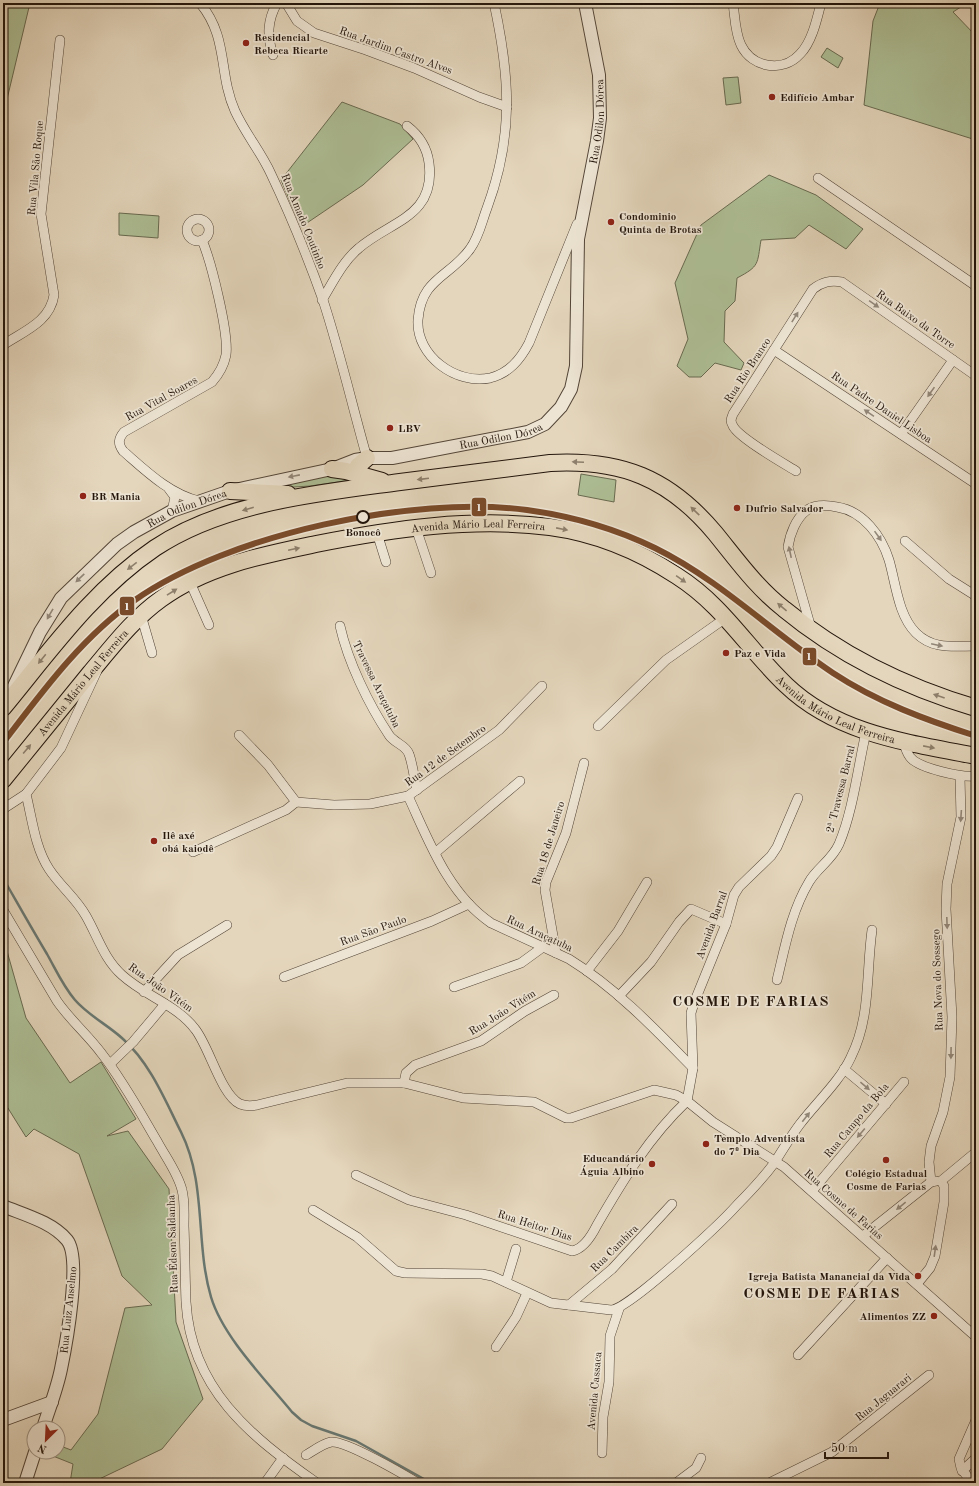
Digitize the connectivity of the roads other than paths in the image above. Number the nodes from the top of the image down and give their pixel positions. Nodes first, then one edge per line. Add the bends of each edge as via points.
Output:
1 (200, 3) edge
2 (277, 3) edge
3 (286, 3) edge
4 (494, 3) edge
5 (585, 3) edge
6 (733, 3) edge
7 (821, 3) edge
8 (60, 40) dead end
9 (273, 55) dead end
10 (507, 107) junction
11 (407, 126) dead end
12 (818, 178) dead end
13 (582, 212) junction
14 (202, 240) dead end
15 (842, 282) joint
16 (976, 286) edge
17 (322, 300) junction
18 (3, 345) edge
19 (774, 350) junction
20 (953, 360) junction
21 (976, 376) edge
22 (901, 434) junction
23 (367, 458) junction
24 (332, 469) junction
25 (796, 472) dead end
26 (362, 477) junction
27 (392, 483) junction
28 (976, 484) edge
29 (168, 488) junction
30 (230, 490) junction
31 (313, 494) junction
32 (198, 501) junction
33 (172, 511) junction
34 (416, 528) junction
35 (377, 533) junction
36 (905, 541) dead end
37 (386, 562) dead end
38 (431, 573) dead end
39 (190, 582) junction
40 (976, 596) edge
41 (142, 616) junction
42 (726, 617) junction
43 (209, 625) dead end
44 (340, 626) dead end
45 (812, 631) junction
46 (976, 646) edge
47 (152, 653) dead end
48 (102, 660) junction
49 (542, 686) dead end
50 (4, 707) edge
51 (976, 708) edge
52 (598, 726) dead end
53 (866, 732) junction
54 (239, 735) dead end
55 (904, 742) junction
56 (976, 756) edge
57 (584, 764) dead end
58 (976, 776) edge
59 (960, 777) junction
60 (3, 780) edge
61 (520, 781) dead end
62 (417, 790) junction
63 (26, 794) junction
64 (408, 796) junction
65 (798, 798) dead end
66 (296, 802) junction
67 (3, 809) edge
68 (193, 852) dead end
69 (435, 853) junction
70 (648, 882) dead end
71 (469, 904) junction
72 (3, 910) edge
73 (726, 924) junction
74 (227, 925) dead end
75 (872, 930) dead end
76 (543, 947) junction
77 (556, 953) junction
78 (587, 971) junction
79 (284, 977) dead end
80 (777, 980) dead end
81 (454, 987) dead end
82 (144, 992) junction
83 (554, 995) dead end
84 (619, 996) junction
85 (165, 1004) junction
86 (110, 1064) junction
87 (693, 1068) junction
88 (844, 1069) junction
89 (904, 1082) dead end
90 (404, 1083) junction
91 (687, 1101) junction
92 (886, 1104) junction
93 (976, 1152) edge
94 (775, 1160) junction
95 (356, 1175) dead end
96 (936, 1181) junction
97 (812, 1191) junction
98 (672, 1204) dead end
99 (3, 1206) edge
100 (313, 1210) dead end
101 (863, 1236) junction
102 (516, 1249) dead end
103 (887, 1258) junction
104 (506, 1282) junction
105 (917, 1284) junction
106 (527, 1292) junction
107 (569, 1305) junction
108 (619, 1309) junction
109 (976, 1337) edge
110 (496, 1348) dead end
111 (798, 1356) dead end
112 (929, 1375) dead end
113 (52, 1402) junction
114 (3, 1420) edge
115 (46, 1420) edge
116 (976, 1420) edge
117 (602, 1453) dead end
118 (306, 1455) dead end
119 (283, 1458) junction
120 (701, 1458) dead end
121 (976, 1458) edge
122 (32, 1460) edge
123 (962, 1471) junction
124 (25, 1483) edge
125 (266, 1483) edge
126 (317, 1483) edge
127 (418, 1483) edge
128 (676, 1483) edge
129 (769, 1483) edge
130 (972, 1483) edge

1 - 17 street, Rua Amado Coutinho via 216,28 235,111 272,174
2 - 9 street via 268,24
3 - 10 street, Rua Jardim Castro Alves via 297,21 314,33 414,68
4 - 10 street via 506,74
5 - 13 street, Rua Odilon Dórea via 599,75 600,118 598,141
6 - 7 street via 741,44 755,62 768,66 787,63 801,54 811,35
8 - 18 street, Rua Vila São Roque via 41,214 54,295 53,304 40,321
10 - 13 street via 506,139 502,160 475,241 466,254 434,281 424,296 418,321 419,333 427,352 447,370 470,379 493,377 512,367 529,343
11 - 17 street via 423,142 428,154 430,181 422,203 405,219 359,248 348,259
12 - 16 street
13 - 23 street, Rua Odilon Dórea via 578,239 576,366 571,389 561,407 546,424 528,432 392,458
14 - 29 street, Rua Vital Soares via 208,255 225,333 226,356 223,365 212,382 124,432 119,441 123,451
19 -> 15 street, Rua Rio Branco via 812,289 826,282
15 -> 20 street, Rua Baixo da Torre
17 - 23 street, Rua Amado Coutinho
22 -> 19 street, Rua Padre Daniel Lisboa
19 - 25 street, Rua Rio Branco via 731,420 733,426 744,437
20 - 21 street, Rua Baixo da Torre
20 -> 22 street
22 - 28 street, Rua Padre Daniel Lisboa
23 - 24 street, Rua Odilon Dórea
23 - 26 highway via 358,466
24 - 26 highway
24 -> 30 street, Rua Odilon Dórea
26 - 27 highway
27 - 31 highway
45 -> 27 highway via 756,584 707,523 679,497 660,484 623,468 585,462 550,463
29 - 32 street, Rua Vital Soares
29 - 33 street via 175,497
30 - 31 highway
30 - 32 street, Rua Odilon Dórea
31 -> 50 highway via 218,518 175,536 155,548 95,598
32 - 33 street, Rua Odilon Dórea
33 -> 50 street, Rua Odilon Dórea via 117,544 61,598 40,632
34 - 35 highway, Avenida Mário Leal Ferreira
34 - 38 street
34 -> 42 highway, Avenida Mário Leal Ferreira via 511,524 551,527 586,535 622,547 663,567 697,590
35 - 37 street
39 -> 35 highway, Avenida Mário Leal Ferreira via 215,570 258,557
36 - 40 street via 949,579
41 -> 39 highway, Avenida Mário Leal Ferreira via 158,601
39 - 43 street
41 - 47 street
41 - 48 highway, Avenida Mário Leal Ferreira
42 - 52 street via 666,660
42 - 53 highway, Avenida Mário Leal Ferreira via 774,674 800,697 831,717
44 - 62 street, Travessa Araçatuba via 350,661 379,719 393,741 409,753
45 -> 46 street via 788,547 789,538 803,514 818,506 828,505 863,518 878,535 889,559 906,620 916,633 930,644 939,646
51 -> 45 highway via 890,677 859,662
60 -> 48 highway, Avenida Mário Leal Ferreira
48 - 63 street via 61,748
49 - 62 street, Rua 12 de Setembro via 499,730
53 - 55 highway, Avenida Mário Leal Ferreira
53 - 80 street, 2ª Travessa Barral via 856,782 838,846 806,888 788,931
54 - 66 street via 268,765
55 -> 56 highway, Avenida Mário Leal Ferreira
55 - 59 street via 909,755 916,762
57 - 77 street, Rua 18 de Janeiro via 566,833 546,882 545,890
58 - 59 street
59 -> 96 street, Rua Nova do Sossego via 961,817 947,884 952,1017 950,1077 929,1162
61 - 69 street
62 - 64 street, Rua 12 de Setembro
63 - 67 street
63 - 82 street, Rua João Vitém via 40,850 49,870 78,903 114,967
64 - 66 street, Rua 12 de Setembro via 370,804
64 - 69 street, Rua Araçatuba
65 - 73 street, Avenida Barral via 777,847 734,895
66 - 68 street via 286,810
69 - 71 street, Rua Araçatuba
70 - 78 street via 618,931
71 - 76 street, Rua Araçatuba via 491,923
71 - 79 street, Rua São Paulo via 432,921
72 - 86 street, Rua Édson Saldanha via 57,1002
73 - 84 street via 691,909 651,962
73 - 87 street, Avenida Barral via 692,1008
74 - 82 street via 178,955
75 - 88 street via 862,1029
76 - 77 street, Rua Araçatuba
76 - 81 street via 521,963
77 - 78 street, Rua Araçatuba
78 - 84 street, Rua Araçatuba
82 - 85 street, Rua João Vitém
83 - 90 street, Rua João Vitém via 481,1041 415,1065 406,1073
84 - 87 street, Rua Araçatuba
85 - 86 street via 131,1045
85 - 90 street, Rua João Vitém via 195,1028 227,1091 241,1104 258,1105 347,1083
86 - 119 street, Rua Édson Saldanha via 182,1189 187,1315 199,1364 226,1404
87 - 91 street, Avenida Barral
88 -> 92 street
94 -> 88 street
89 - 92 street, Rua Campo da Bola
90 - 91 street, Rua Cosme de Farias via 463,1098 534,1102 566,1118 654,1090 676,1094
91 - 94 street, Rua Cosme de Farias via 714,1122
91 - 95 street, Rua Heitor Dias via 672,1114 636,1159 592,1234 572,1251 460,1213 409,1200
92 -> 97 street, Rua Campo da Bola
93 - 96 street
94 - 97 street, Rua Cosme de Farias
94 - 108 street via 734,1209 650,1285
96 -> 101 street
105 -> 96 street, Rua Nova do Sossego via 930,1268 935,1256 944,1202 944,1186
97 - 101 street, Rua Cosme de Farias
98 - 107 street, Rua Cambira via 612,1269
99 - 113 street, Rua Luiz Anselmo via 49,1225 68,1241 73,1253 73,1285 64,1353
100 - 104 street via 357,1237 396,1271 482,1274
101 - 103 street, Rua Cosme de Farias
102 - 104 street
103 - 105 street, Rua Cosme de Farias
103 - 111 street
104 - 106 street
105 - 109 street, Rua Cosme de Farias
106 - 107 street via 545,1301
106 - 110 street via 516,1317
107 - 108 street
108 - 117 street, Avenida Cassaca via 610,1336 609,1382 603,1417
112 - 129 street, Rua Jaguarari via 832,1452
113 - 114 street
113 - 115 street, Rua Luiz Anselmo
116 - 123 street via 959,1459
118 - 127 street via 330,1442 337,1442
119 - 125 street
119 - 126 street, Rua Édson Saldanha
120 - 128 street via 696,1468
121 - 123 street
122 - 124 street
123 - 130 street

